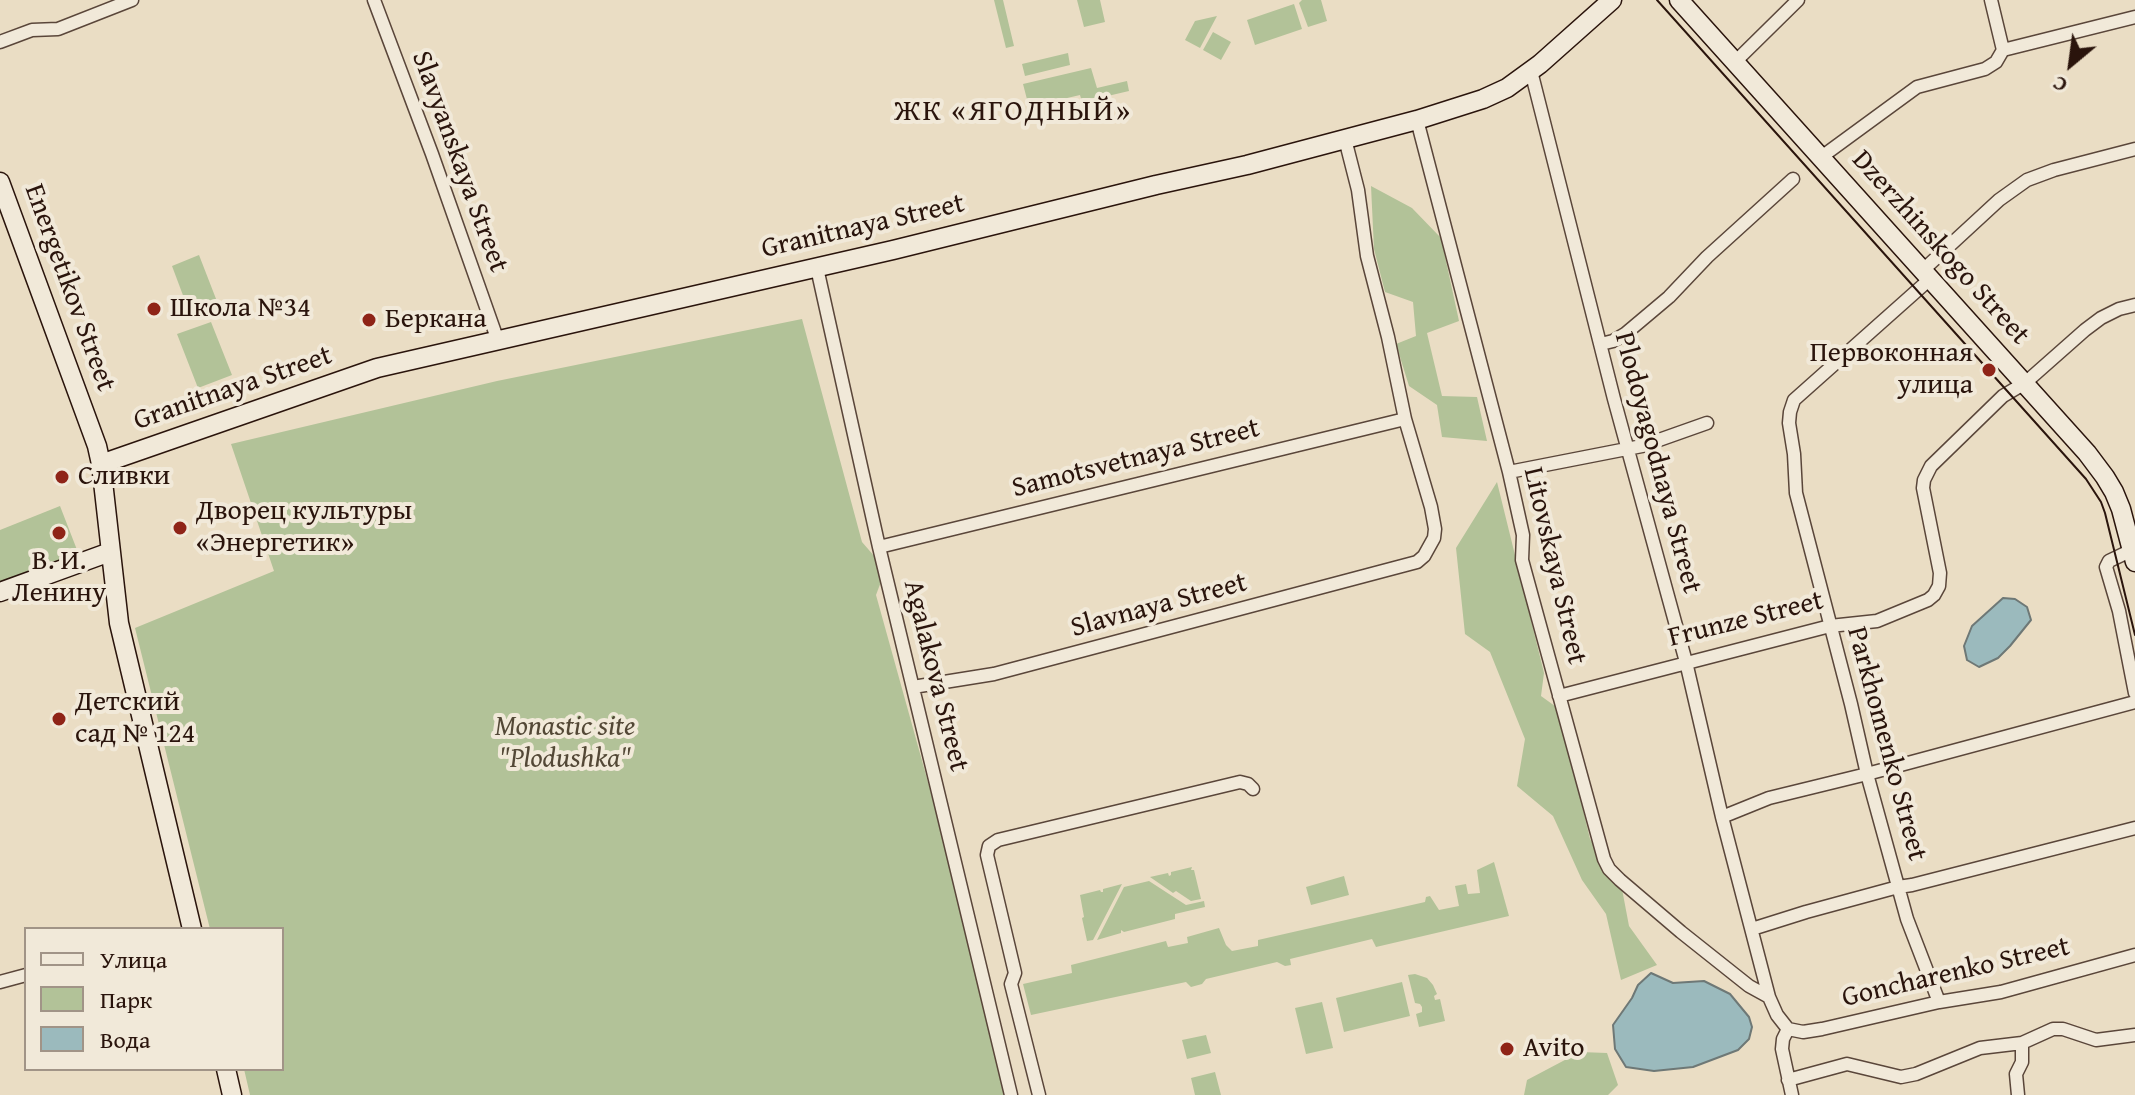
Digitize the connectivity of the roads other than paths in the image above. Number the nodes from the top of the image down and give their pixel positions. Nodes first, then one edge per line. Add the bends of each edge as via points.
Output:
1 (132, 0) edge
2 (374, 0) edge
3 (1612, 0) edge
4 (1679, 0) edge
5 (1798, 0) edge
6 (1991, 0) edge
7 (2135, 17) edge
8 (0, 42) edge
9 (2003, 50) junction
10 (1735, 62) junction
11 (1531, 71) junction
12 (1417, 120) junction
13 (1345, 139) junction
14 (2135, 149) edge
15 (1820, 158) junction
16 (1793, 179) dead end
17 (0, 182) edge
18 (817, 268) junction
19 (1926, 275) junction
20 (2135, 305) edge
21 (498, 341) junction
22 (1601, 344) junction
23 (2025, 383) junction
24 (1405, 419) junction
25 (1707, 423) dead end
26 (1629, 449) junction
27 (101, 464) junction
28 (1509, 472) junction
29 (879, 547) junction
30 (110, 552) junction
31 (2134, 553) edge
32 (0, 592) edge
33 (1830, 626) junction
34 (1686, 662) junction
35 (913, 687) junction
36 (2135, 693) edge
37 (1559, 696) junction
38 (2135, 702) edge
39 (1867, 774) junction
40 (1253, 789) dead end
41 (1722, 817) junction
42 (2135, 828) edge
43 (1898, 887) junction
44 (192, 927) edge
45 (1752, 929) junction
46 (2135, 955) edge
47 (24, 976) edge
48 (0, 982) edge
49 (1769, 997) junction
50 (1939, 1002) junction
51 (1788, 1029) junction
52 (2135, 1035) edge
53 (2022, 1043) junction
54 (226, 1071) edge
55 (1788, 1080) junction
56 (232, 1095) edge
57 (1011, 1095) edge
58 (1039, 1095) edge
59 (1792, 1095) edge
60 (2018, 1095) edge

1 - 8 street via 58,29 32,30
2 - 21 street, Slavyanskaya Street
3 - 11 street, Granitnaya Street
4 - 10 street, Dzerzhinskogo Street
5 - 10 street
6 - 9 street
7 - 9 street
9 - 15 street via 1985,69 1917,87
10 - 15 street, Dzerzhinskogo Street
11 - 12 street, Granitnaya Street via 1483,99
11 - 22 street, Plodoyagodnaya Street
12 - 13 street, Granitnaya Street
12 - 28 street, Litovskaya Street
13 - 18 street, Granitnaya Street
13 - 24 street
14 - 19 street via 2027,180 1999,200
15 - 19 street, Dzerzhinskogo Street
16 - 22 street via 1669,297 1625,334
17 - 27 street, Energetikov Street
18 - 21 street, Granitnaya Street
18 - 29 street, Agalakova Street
19 - 23 street, Dzerzhinskogo Street
19 - 33 street, Parkhomenko Street via 1794,400 1790,412 1796,493
20 - 23 street via 2101,318
21 - 27 street, Granitnaya Street via 377,368
22 - 26 street, Plodoyagodnaya Street
23 - 31 street, Dzerzhinskogo Street via 2109,482
23 - 33 street, Frunze Street via 1981,416 1927,473 1923,488 1938,560 1934,595 1877,621
24 - 29 street, Samotsvetnaya Street
24 - 35 street, Slavnaya Street via 1435,529 1429,549 1417,562 994,674
25 - 26 street
26 - 28 street
26 - 34 street, Plodoyagodnaya Street
27 - 30 street, Energetikov Street
28 - 37 street, Litovskaya Street via 1523,535 1522,560
29 - 35 street, Agalakova Street
30 - 32 street
30 - 44 street, Energetikov Street via 123,644
31 - 36 street, Dzerzhinskogo Street via 2109,561 2106,567
33 - 34 street, Frunze Street
33 - 39 street, Parkhomenko Street
34 - 37 street, Frunze Street
34 - 41 street, Plodoyagodnaya Street
35 - 57 street, Agalakova Street
37 - 49 street, Litovskaya Street via 1609,869 1681,932
38 - 39 street
39 - 41 street via 1769,798
39 - 43 street, Parkhomenko Street
40 - 58 street via 1240,782 989,846 1015,973 1011,984
41 - 45 street, Plodoyagodnaya Street
42 - 43 street
43 - 45 street
43 - 50 street, Parkhomenko Street
45 - 49 street, Plodoyagodnaya Street
46 - 50 street, Goncharenko Street via 2001,992
47 - 48 street
49 - 51 street, Plodoyagodnaya Street
50 - 51 street, Goncharenko Street via 1822,1029
51 - 55 street via 1782,1049
52 - 53 street via 2096,1040 2053,1029
53 - 55 street via 1980,1048 1901,1077 1847,1064
53 - 60 street
54 - 56 street
55 - 59 street

